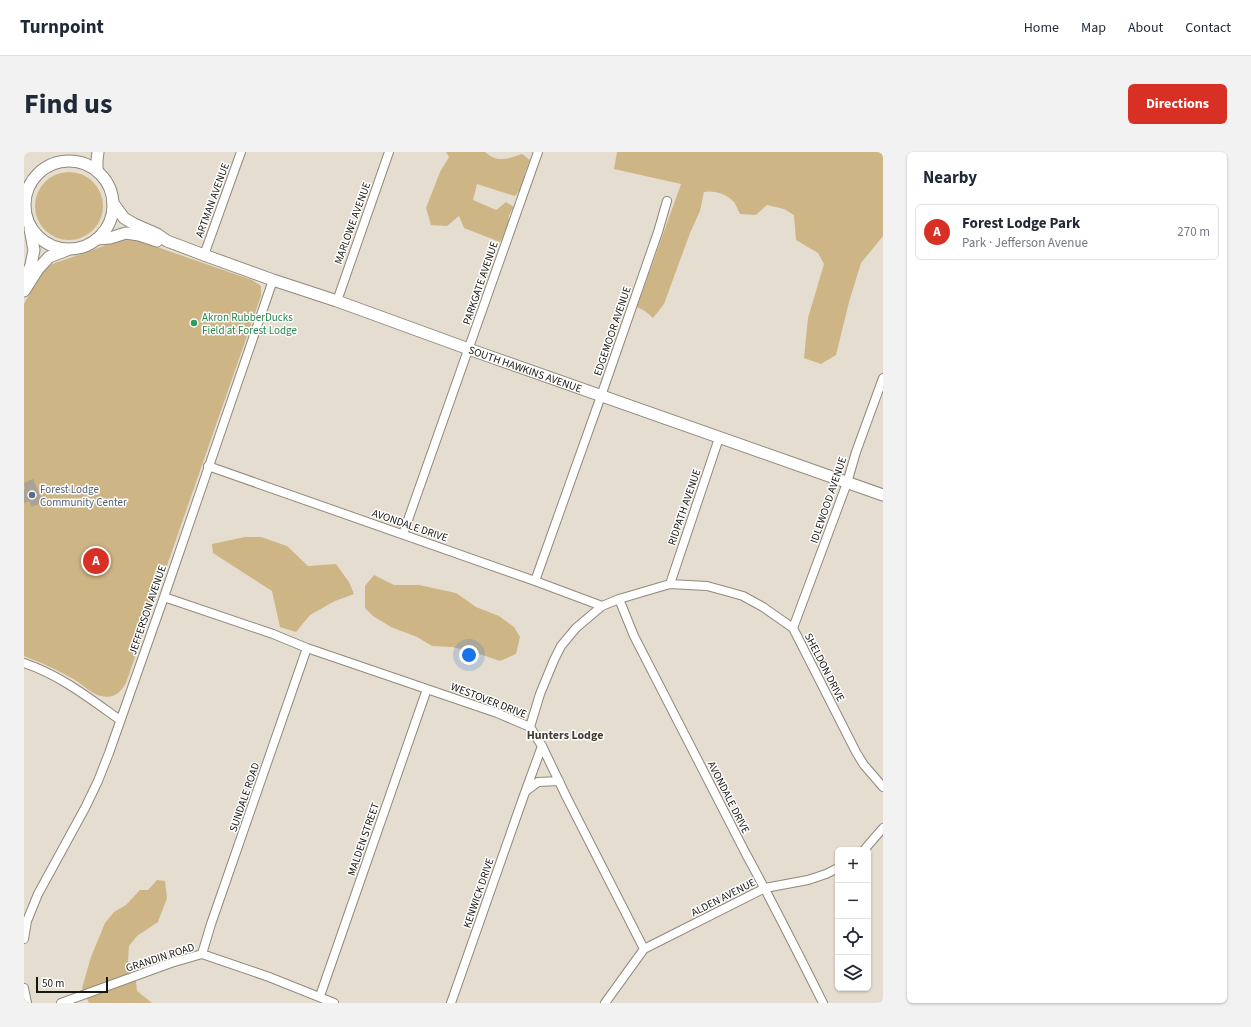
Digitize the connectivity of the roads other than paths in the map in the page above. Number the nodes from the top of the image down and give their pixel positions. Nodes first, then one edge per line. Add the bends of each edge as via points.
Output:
1 (82, 152) edge
2 (98, 152) edge
3 (241, 152) edge
4 (389, 152) edge
5 (538, 152) edge
6 (74, 161) junction
7 (97, 171) junction
8 (36, 176) junction
9 (24, 178) edge
10 (667, 201) dead end
11 (113, 203) junction
12 (24, 207) edge
13 (30, 228) junction
14 (97, 239) junction
15 (168, 241) junction
16 (67, 250) junction
17 (204, 255) junction
18 (273, 280) junction
19 (24, 283) edge
20 (24, 291) edge
21 (337, 301) junction
22 (469, 349) junction
23 (883, 378) edge
24 (601, 396) junction
25 (719, 438) junction
26 (208, 466) junction
27 (847, 483) junction
28 (883, 495) edge
29 (403, 534) junction
30 (535, 581) junction
31 (670, 584) junction
32 (164, 597) junction
33 (620, 599) junction
34 (602, 606) junction
35 (793, 628) junction
36 (307, 648) junction
37 (24, 663) edge
38 (427, 689) junction
39 (120, 720) junction
40 (530, 727) junction
41 (542, 746) junction
42 (559, 781) junction
43 (883, 787) edge
44 (526, 791) junction
45 (883, 828) edge
46 (867, 847) edge
47 (835, 870) edge
48 (765, 888) junction
49 (24, 939) edge
50 (644, 949) junction
51 (202, 954) junction
52 (24, 988) edge
53 (320, 996) junction
54 (27, 1003) edge
55 (60, 1003) edge
56 (334, 1003) edge
57 (452, 1003) edge
58 (605, 1003) edge
59 (823, 1003) edge

1 - 6 main road
2 - 7 main road
3 - 17 street, ARTMAN AVENUE
4 - 21 street, MARLOWE AVENUE
5 - 22 street, PARKGATE AVENUE
6 - 7 main road via 87,164
6 - 8 main road via 53,163
7 - 11 main road via 106,180
8 - 9 main road
8 - 12 main road via 27,190
10 - 24 street, EDGEMOOR AVENUE
11 - 14 main road via 109,223
11 - 15 main road, SOUTH HAWKINS AVENUE via 124,218
12 - 13 main road
13 - 16 main road via 46,244
13 - 19 main road via 34,250
14 - 15 main road, SOUTH HAWKINS AVENUE via 126,233
14 - 16 main road via 78,249
15 - 17 main road, SOUTH HAWKINS AVENUE
16 - 20 main road via 49,257
17 - 18 main road, SOUTH HAWKINS AVENUE
18 - 21 main road, SOUTH HAWKINS AVENUE
18 - 26 street, JEFFERSON AVENUE
21 - 22 main road, SOUTH HAWKINS AVENUE
22 - 24 main road, SOUTH HAWKINS AVENUE
22 - 29 street, PARKGATE AVENUE
23 - 27 street, IDLEWOOD AVENUE
24 - 25 main road, SOUTH HAWKINS AVENUE
24 - 30 street, EDGEMOOR AVENUE
25 - 27 main road, SOUTH HAWKINS AVENUE
25 - 31 street, RIDPATH AVENUE
26 - 29 street, AVONDALE DRIVE
26 - 32 street, JEFFERSON AVENUE
27 - 28 main road, SOUTH HAWKINS AVENUE
27 - 35 street, IDLEWOOD AVENUE
29 - 30 street, AVONDALE DRIVE
30 - 34 street, AVONDALE DRIVE
31 - 33 street, SHELDON DRIVE
31 - 35 street, SHELDON DRIVE via 707,586 743,596
32 - 36 street, WESTOVER DRIVE
32 - 39 street, JEFFERSON AVENUE
33 - 34 street, SHELDON DRIVE
33 - 48 street, AVONDALE DRIVE via 634,636
34 - 40 street, SHELDON DRIVE via 576,628 561,646 540,694
35 - 43 street, SHELDON DRIVE via 856,752
36 - 38 street, WESTOVER DRIVE
36 - 51 street, SUNDALE ROAD
37 - 39 street via 55,676
38 - 40 street, WESTOVER DRIVE
38 - 53 street, MALDEN STREET
39 - 49 street, JEFFERSON AVENUE via 98,781 32,907
40 - 41 street, WESTOVER DRIVE
41 - 42 street, WESTOVER DRIVE
41 - 44 street, KENWICK DRIVE
42 - 44 street via 538,782
42 - 50 street, WESTOVER DRIVE
44 - 57 street, KENWICK DRIVE
45 - 46 street
47 - 48 street, ALDEN AVENUE via 808,880
48 - 50 street, ALDEN AVENUE
48 - 59 street, AVONDALE DRIVE
50 - 58 street
51 - 53 street, GRANDIN ROAD
51 - 55 street, GRANDIN ROAD
52 - 54 street
53 - 56 street, GRANDIN ROAD

